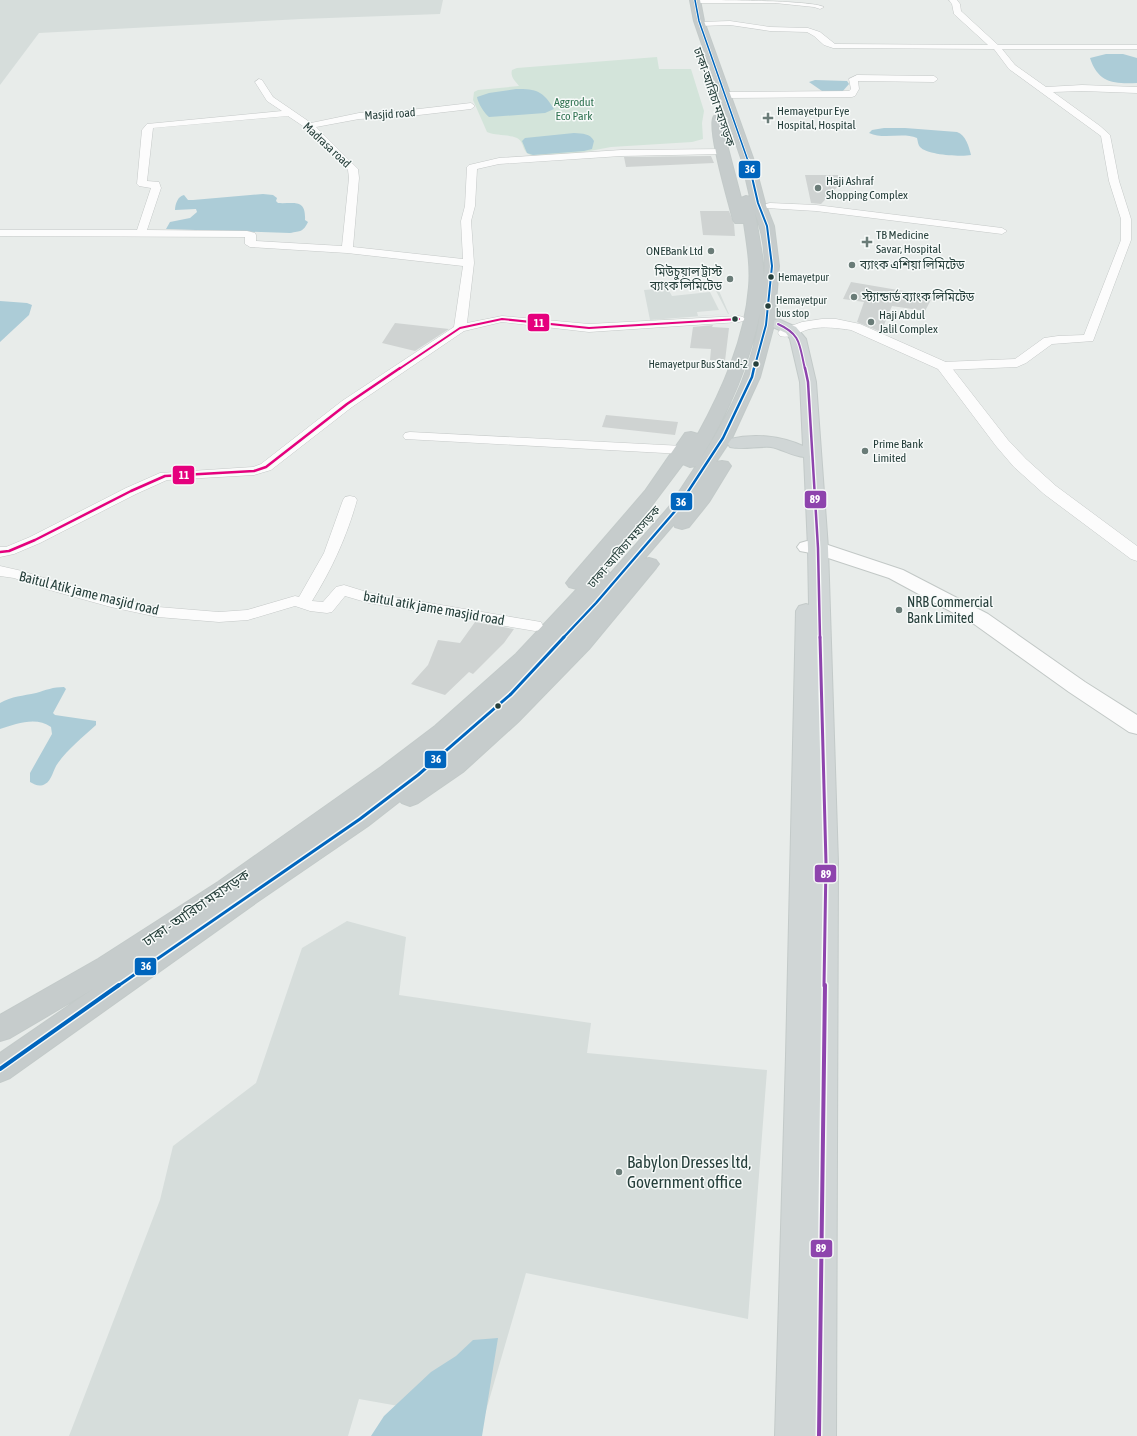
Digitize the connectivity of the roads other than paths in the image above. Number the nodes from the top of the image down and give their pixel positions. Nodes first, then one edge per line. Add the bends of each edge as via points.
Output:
1 (690, 0) edge
2 (953, 0) edge
3 (820, 7) dead end
4 (700, 24) junction
5 (1137, 47) edge
6 (997, 48) junction
7 (934, 79) dead end
8 (259, 82) dead end
9 (1046, 90) junction
10 (1137, 90) edge
11 (725, 95) junction
12 (471, 106) dead end
13 (290, 113) junction
14 (725, 117) junction
15 (309, 126) junction
16 (723, 151) junction
17 (770, 206) junction
18 (1002, 231) dead end
19 (0, 233) edge
20 (141, 234) junction
21 (347, 250) junction
22 (469, 263) junction
23 (739, 319) junction
24 (460, 328) junction
25 (783, 329) junction
26 (943, 366) junction
27 (410, 436) dead end
28 (736, 443) junction
29 (684, 450) junction
30 (803, 452) junction
31 (350, 500) dead end
32 (812, 547) junction
33 (4, 551) edge
34 (1137, 555) edge
35 (0, 565) edge
36 (0, 571) edge
37 (299, 602) junction
38 (535, 626) junction
39 (1137, 726) edge
40 (353, 811) junction
41 (0, 1029) edge
42 (0, 1069) edge
43 (792, 1436) edge
44 (820, 1436) edge

1 - 3 street via 775,1
1 - 4 highway, ঢাকা-আরিচা মহাসড়ক
1 - 14 highway, ঢাকা-আরিচা মহাসড়ক via 690,27
2 - 6 street via 957,12
4 - 6 street via 730,23 770,29 808,30 833,46
4 - 11 highway, ঢাকা-আরিচা মহাসড়ক
5 - 6 street
6 - 9 street via 1012,67
7 - 11 street via 857,78 853,80 855,89 852,94
8 - 13 street, Madrasa road via 270,100
9 - 10 street
9 - 26 street via 1105,136 1114,181 1126,219 1126,240 1093,331 1089,338 1081,340 1048,341 1017,363
11 - 14 highway, ঢাকা-আরিচা মহাসড়ক
12 - 15 street, Masjid road via 359,116
13 - 15 street, Madrasa road
13 - 20 street via 150,126 147,130 142,184 156,184 156,188
14 - 16 highway via 718,133
14 - 17 highway via 744,127 760,168
14 - 40 highway, ঢাকা-আরিচা মহাসড়ক via 747,158 766,226 772,266 766,324 752,377 723,438 676,510 558,646 505,699 418,775
15 - 21 street, Madrasa road via 353,169
16 - 22 street via 628,152 499,161 472,167 470,206 466,221
16 - 23 highway via 740,222 744,252 743,298
17 - 18 street via 816,208
17 - 25 highway via 783,269
19 - 20 street
20 - 21 street via 247,234 251,235 250,244
21 - 22 street
22 - 24 street
23 - 24 street via 589,328 502,319
23 - 29 highway via 717,389
24 - 33 street via 347,404 266,467 254,471 165,476 35,540
25 - 26 street via 822,323 855,327
25 - 28 highway via 766,376
25 - 30 main road via 790,339 799,382
25 - 32 main road via 798,339 808,382
26 - 34 street via 1020,463 1050,490
27 - 29 street
28 - 30 main road via 771,442 789,445
28 - 40 highway via 702,498 660,551 582,644 532,694 455,766 404,801
29 - 38 highway via 609,546
30 - 32 main road
31 - 37 street via 328,562 317,583
32 - 39 main road via 896,574 981,619
32 - 43 main road
32 - 44 main road via 826,863
33 - 35 street, Baitul Atik jame masjid road
36 - 37 street, Baitul Atik jame masjid road via 111,602 158,612 219,617 248,615
37 - 38 street, baitul atik jame masjid road via 327,608 341,590 344,590 368,598
38 - 40 highway via 477,684 373,770
40 - 41 highway, ঢাকা - আরিচা মহাসড়ক via 107,966
40 - 42 highway, ঢাকা-আরিচা মহাসড়ক via 248,895

